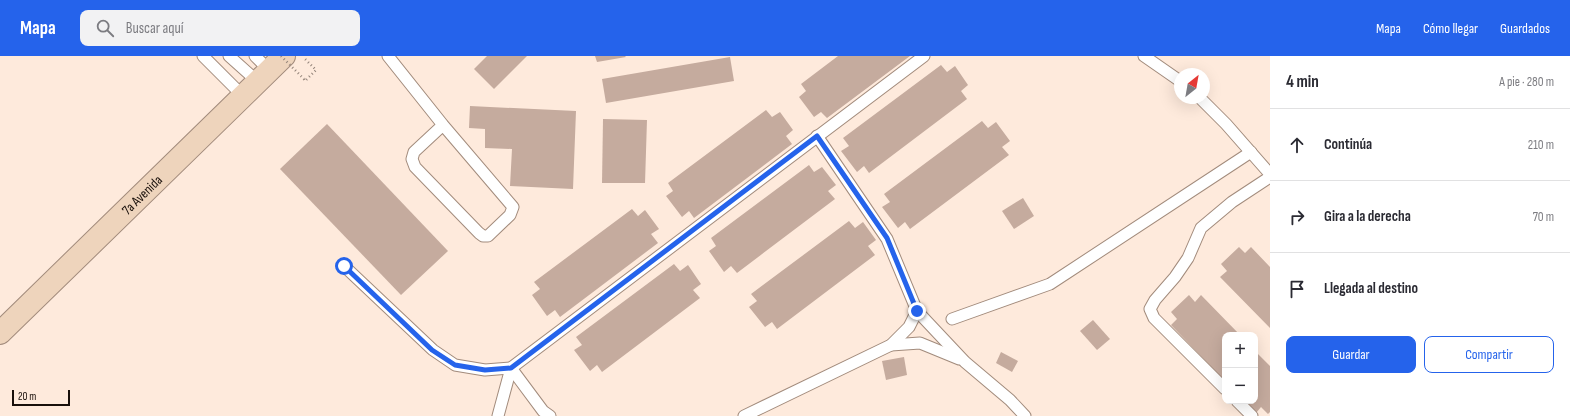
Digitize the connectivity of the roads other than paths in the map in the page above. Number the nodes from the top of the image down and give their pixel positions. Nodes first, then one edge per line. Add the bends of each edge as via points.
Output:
1 (203, 56) edge
2 (229, 56) edge
3 (388, 56) edge
4 (924, 56) edge
5 (1144, 56) edge
6 (265, 69) edge
7 (1174, 77) edge
8 (1206, 104) edge
9 (443, 125) junction
10 (817, 136) junction
11 (1251, 152) junction
12 (1270, 174) edge
13 (1270, 177) edge
14 (344, 266) dead end
15 (917, 311) junction
16 (952, 319) dead end
17 (0, 333) edge
18 (891, 345) junction
19 (965, 362) junction
20 (511, 368) junction
21 (1222, 386) edge
22 (1240, 404) edge
23 (498, 416) edge
24 (550, 416) edge
25 (744, 416) edge
26 (1025, 416) edge
27 (1252, 416) edge

1 - 6 lane
2 - 6 lane
3 - 9 lane
4 - 10 lane
5 - 7 lane
6 - 17 main road, 7a Avenida
8 - 11 lane
9 - 9 lane via 414,152 414,167 479,233 488,236 510,215 512,207
10 - 15 lane via 887,238
10 - 20 lane
11 - 12 lane
11 - 16 lane via 1050,284
13 - 21 lane via 1232,202 1201,228 1188,258 1154,300 1150,309 1154,318
14 - 20 lane via 432,350 455,365 485,370
15 - 18 lane via 909,327
15 - 19 lane
18 - 19 lane via 920,343
18 - 25 lane
19 - 26 lane
20 - 23 lane
20 - 24 lane via 542,411
22 - 27 lane

